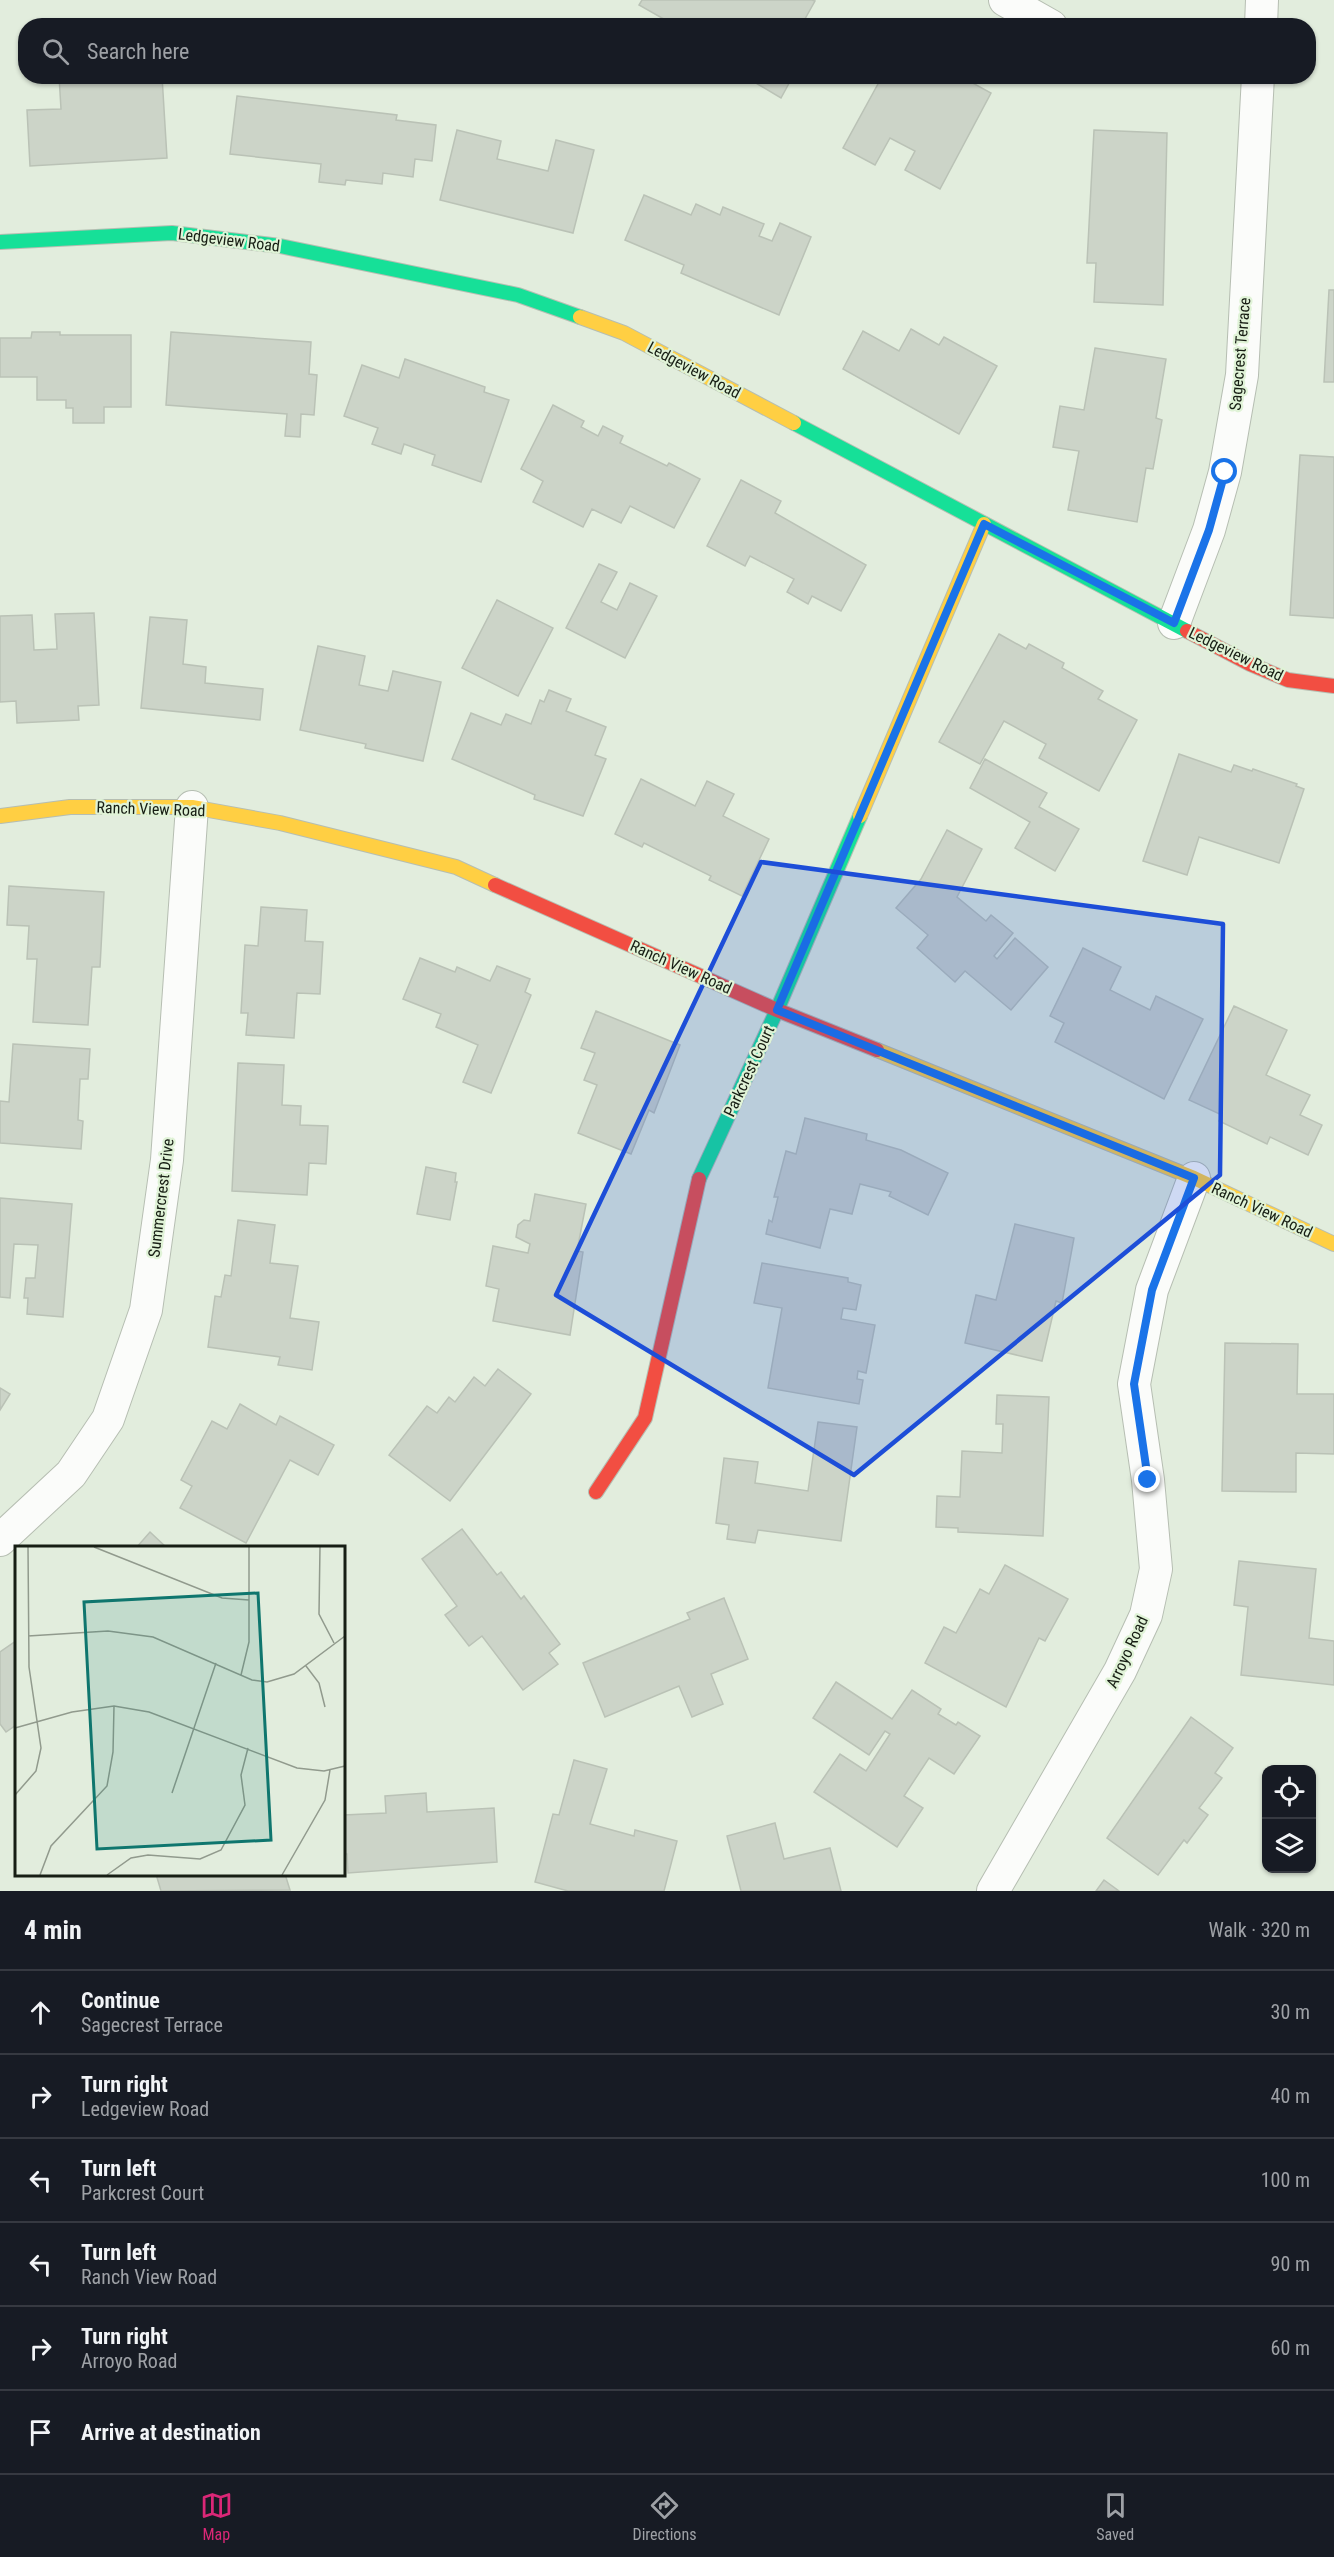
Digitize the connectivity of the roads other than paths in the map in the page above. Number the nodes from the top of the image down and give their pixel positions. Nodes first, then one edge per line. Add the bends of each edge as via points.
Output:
1 (1005, 0) edge
2 (1262, 0) edge
3 (1037, 18) edge
4 (1261, 18) edge
5 (1258, 84) edge
6 (0, 242) edge
7 (984, 524) junction
8 (1174, 623) junction
9 (1334, 686) edge
10 (192, 807) junction
11 (0, 816) edge
12 (777, 1010) junction
13 (1194, 1178) junction
14 (1334, 1244) edge
15 (596, 1492) dead end
16 (0, 1540) edge
17 (993, 1891) edge

1 - 3 street
2 - 4 street
5 - 8 street, Sagecrest Terrace via 1242,375 1225,472 1209,530
6 - 7 street, Ledgeview Road via 172,233 280,246 518,295 624,333
7 - 8 street, Ledgeview Road
7 - 12 street, Parkcrest Court
8 - 9 street, Ledgeview Road via 1288,680
10 - 11 street, Ranch View Road via 70,807
10 - 12 street, Ranch View Road via 280,823 456,867
10 - 16 street, Summercrest Drive via 167,1160 146,1310 108,1419 71,1474
12 - 13 street, Ranch View Road
12 - 15 street, Parkcrest Court via 699,1178 645,1418
13 - 14 street, Ranch View Road
13 - 17 street, Arroyo Road via 1152,1290 1134,1384 1156,1569 1146,1615 1120,1671

